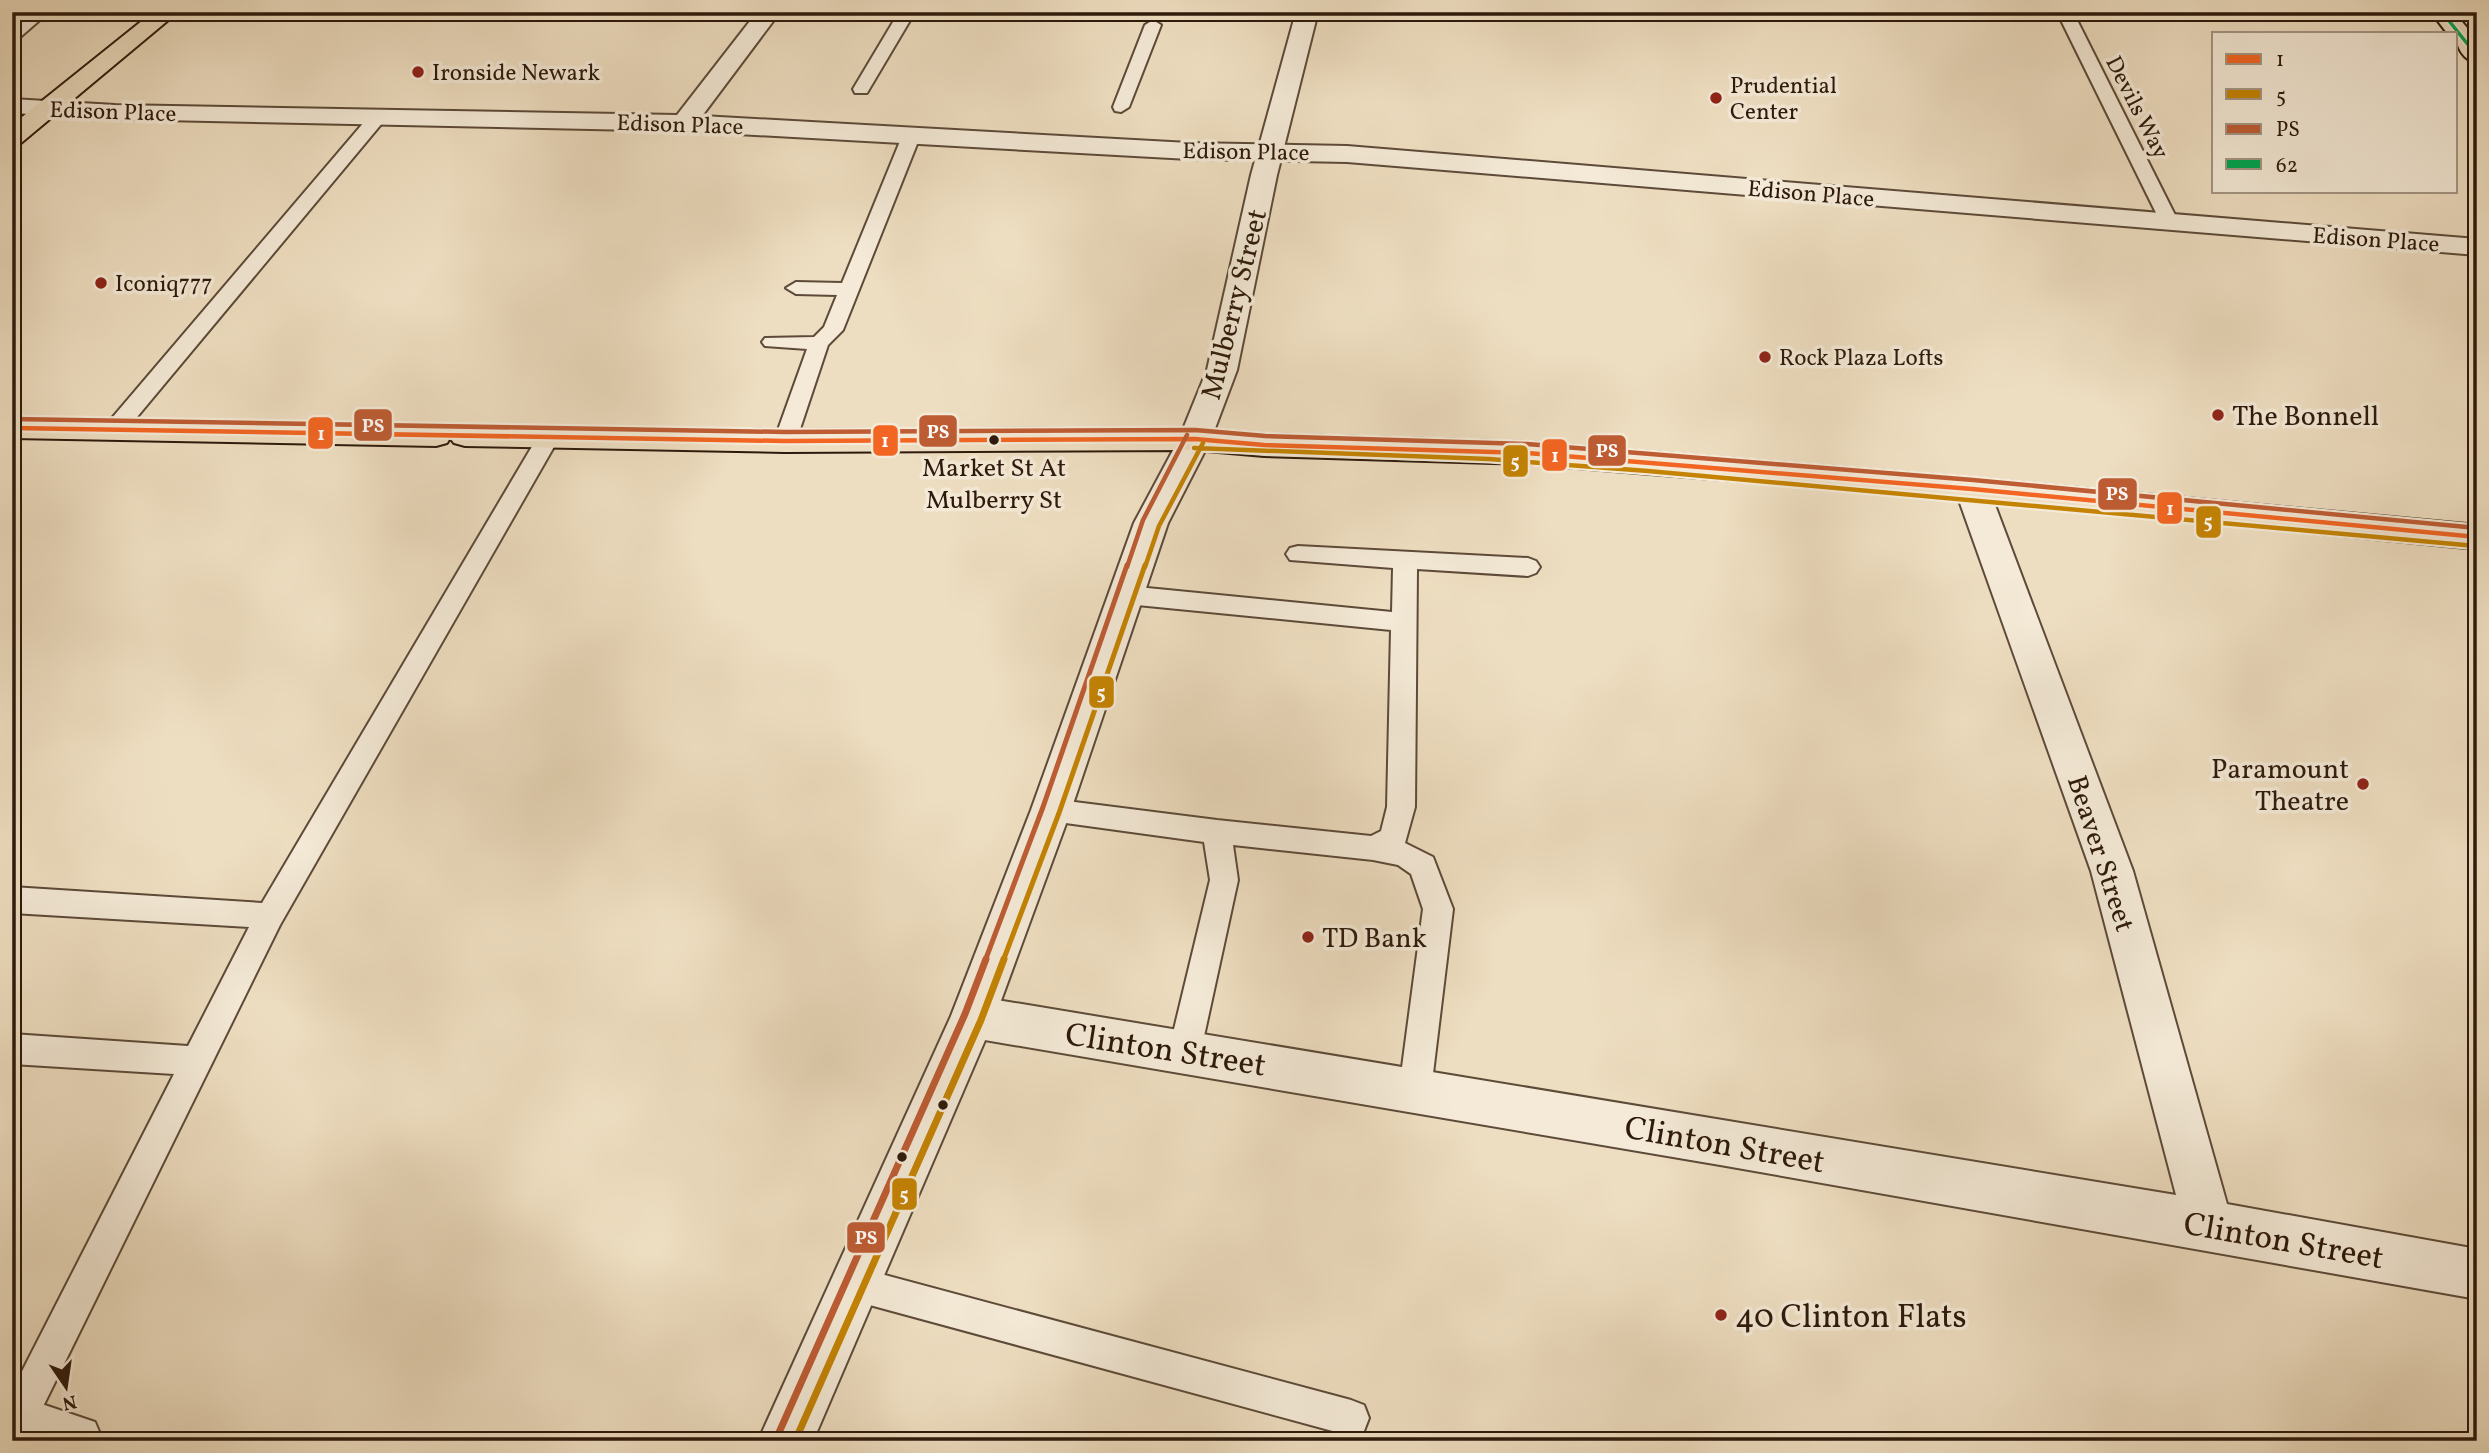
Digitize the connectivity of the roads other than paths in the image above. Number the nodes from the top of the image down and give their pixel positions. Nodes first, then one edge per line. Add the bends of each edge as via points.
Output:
1 (41, 12) edge
2 (167, 12) edge
3 (769, 12) edge
4 (907, 12) edge
5 (1307, 12) edge
6 (2065, 12) edge
7 (2442, 12) edge
8 (1153, 25) dead end
9 (2458, 32) edge
10 (2458, 32) edge
11 (12, 36) edge
12 (2477, 56) edge
13 (861, 89) dead end
14 (12, 106) edge
15 (1121, 107) dead end
16 (49, 108) junction
17 (377, 118) junction
18 (684, 122) junction
19 (912, 134) junction
20 (12, 138) edge
21 (1270, 153) junction
22 (2170, 223) junction
23 (2477, 247) edge
24 (796, 288) dead end
25 (849, 289) junction
26 (772, 342) dead end
27 (819, 343) junction
28 (12, 428) edge
29 (114, 430) junction
30 (548, 438) junction
31 (1195, 439) junction
32 (785, 440) junction
33 (1972, 489) junction
34 (2477, 537) edge
35 (1298, 554) dead end
36 (1405, 560) junction
37 (1528, 567) dead end
38 (1127, 595) junction
39 (1404, 622) junction
40 (1051, 810) junction
41 (1217, 832) junction
42 (1373, 848) junction
43 (12, 900) edge
44 (270, 916) junction
45 (973, 1017) junction
46 (12, 1049) edge
47 (1185, 1050) junction
48 (197, 1061) junction
49 (1415, 1090) junction
50 (2208, 1224) junction
51 (2477, 1273) edge
52 (855, 1284) junction
53 (1351, 1419) dead end
54 (14, 1422) edge
55 (76, 1441) edge
56 (785, 1441) edge

1 - 11 lane
2 - 16 main road
3 - 18 street
4 - 13 lane
5 - 21 street, Mulberry Street
6 - 22 lane, Devils Way
7 - 10 main road
8 - 15 lane
9 - 12 main road
14 - 16 street, Edison Place
16 - 17 street, Edison Place
16 - 20 main road
17 - 18 street, Edison Place
17 - 29 lane
18 - 19 street, Edison Place
19 - 21 street, Edison Place
19 - 25 lane
21 - 22 street, Edison Place via 1347,154
21 - 31 street, Mulberry Street via 1222,370
22 - 23 street, Edison Place
24 - 25 lane
25 - 27 lane via 833,330
26 - 27 lane
27 - 32 lane
28 - 29 main road
29 - 30 main road
30 - 32 main road
30 - 44 lane
31 - 32 main road
31 - 33 main road via 1527,453
31 - 38 street, Mulberry Street via 1151,523
33 - 34 main road
33 - 50 street, Beaver Street via 2112,872
35 - 36 lane
36 - 37 lane
36 - 39 lane
38 - 39 lane
38 - 40 street, Mulberry Street
39 - 42 lane via 1401,807 1393,838
40 - 41 lane
40 - 45 street, Mulberry Street
41 - 42 lane
41 - 47 lane via 1224,880
42 - 49 lane via 1405,855 1423,866 1438,909
43 - 44 lane
44 - 48 lane
45 - 47 street, Clinton Street
45 - 52 street, Mulberry Street
46 - 48 lane
47 - 49 street, Clinton Street
48 - 54 lane
49 - 50 street, Clinton Street
50 - 51 street, Clinton Street
52 - 53 lane
52 - 56 street, Mulberry Street
54 - 55 street

